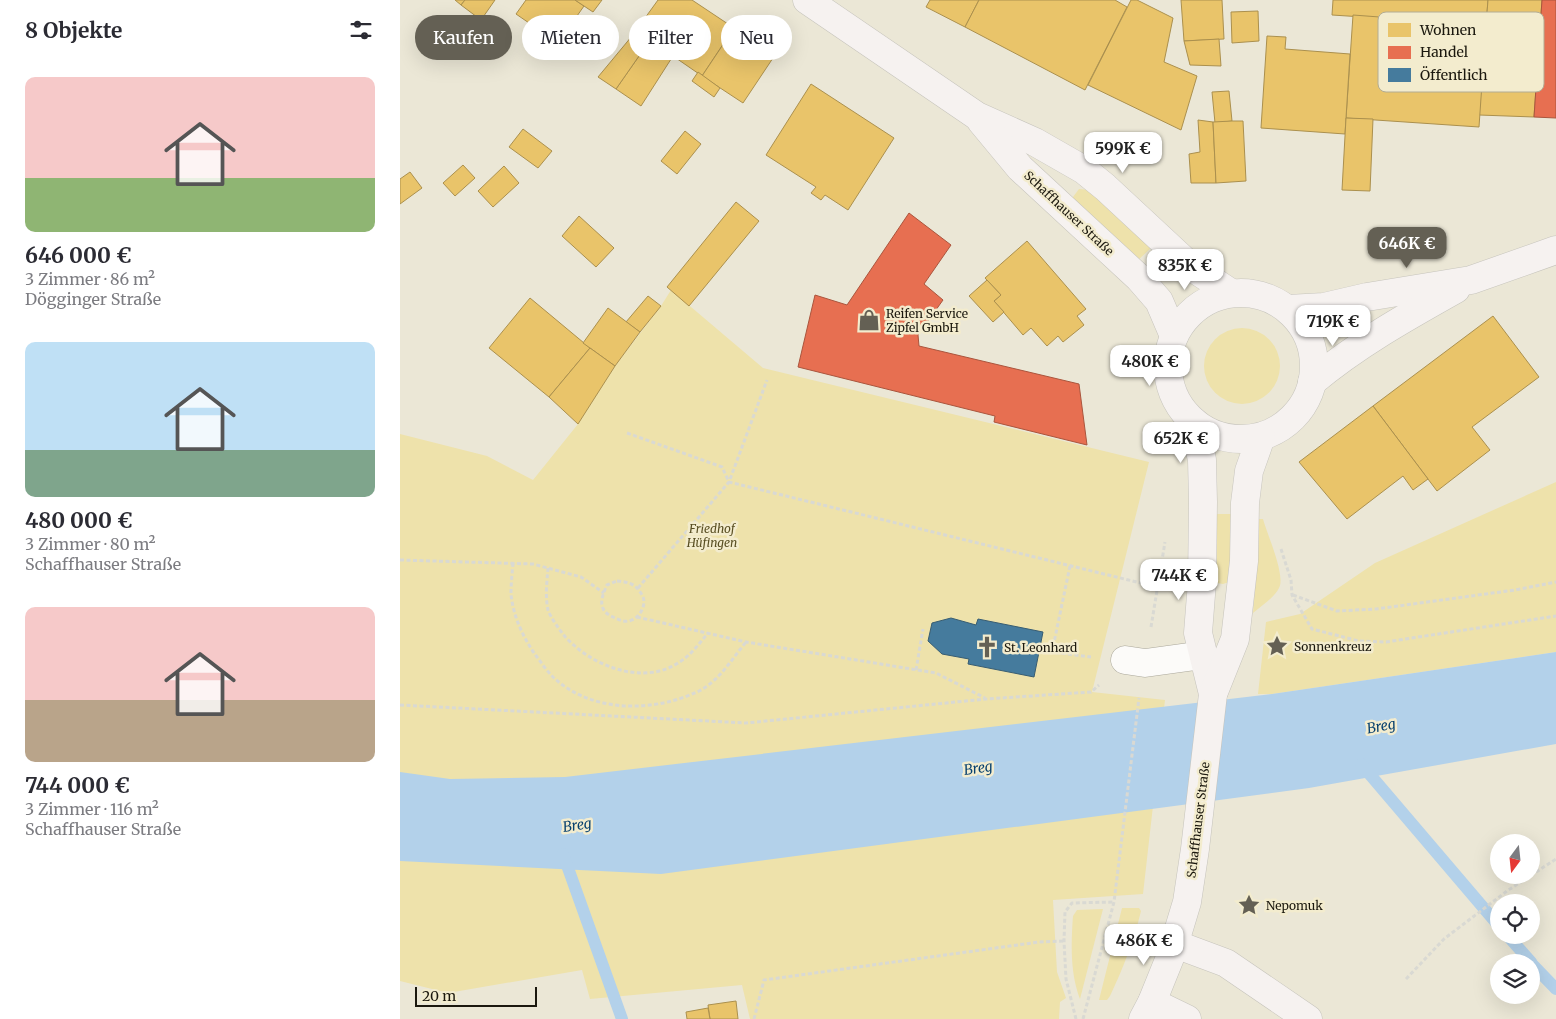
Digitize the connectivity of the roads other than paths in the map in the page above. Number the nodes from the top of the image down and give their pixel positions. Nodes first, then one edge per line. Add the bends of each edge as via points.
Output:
1 (806, 0) edge
2 (977, 116) junction
3 (1556, 250) edge
4 (1471, 280) junction
5 (1231, 293) junction
6 (1288, 309) junction
7 (1174, 336) junction
8 (1312, 382) junction
9 (1194, 422) junction
10 (1261, 436) junction
11 (1203, 655) junction
12 (1135, 661) road end
13 (1213, 694) junction
14 (1175, 944) junction
15 (1148, 1011) edge
16 (1187, 1019) edge
17 (1308, 1019) edge

1 - 2 main road, Schaffhauser Straße
2 - 5 main road, Schaffhauser Straße via 1035,142 1084,170 1190,266
2 - 7 main road, Schaffhauser Straße via 1020,168 1139,278 1159,301
3 - 4 main road
4 - 6 main road via 1324,307
4 - 8 main road via 1389,327
5 - 6 main road via 1262,296
5 - 7 main road via 1204,303 1188,315
6 - 8 main road via 1306,333 1313,352
7 - 9 main road via 1168,370 1172,389 1180,407
8 - 10 main road via 1300,409 1286,424
9 - 10 main road via 1230,438
9 - 11 main road, Schaffhauser Straße via 1202,460 1204,502 1198,633
10 - 13 main road, Schaffhauser Straße via 1249,471 1235,639
11 - 12 lane
11 - 13 main road, Schaffhauser Straße
13 - 14 main road, Schaffhauser Straße via 1192,870
14 - 15 main road, Schaffhauser Straße
14 - 17 main road via 1226,964
15 - 16 main road

